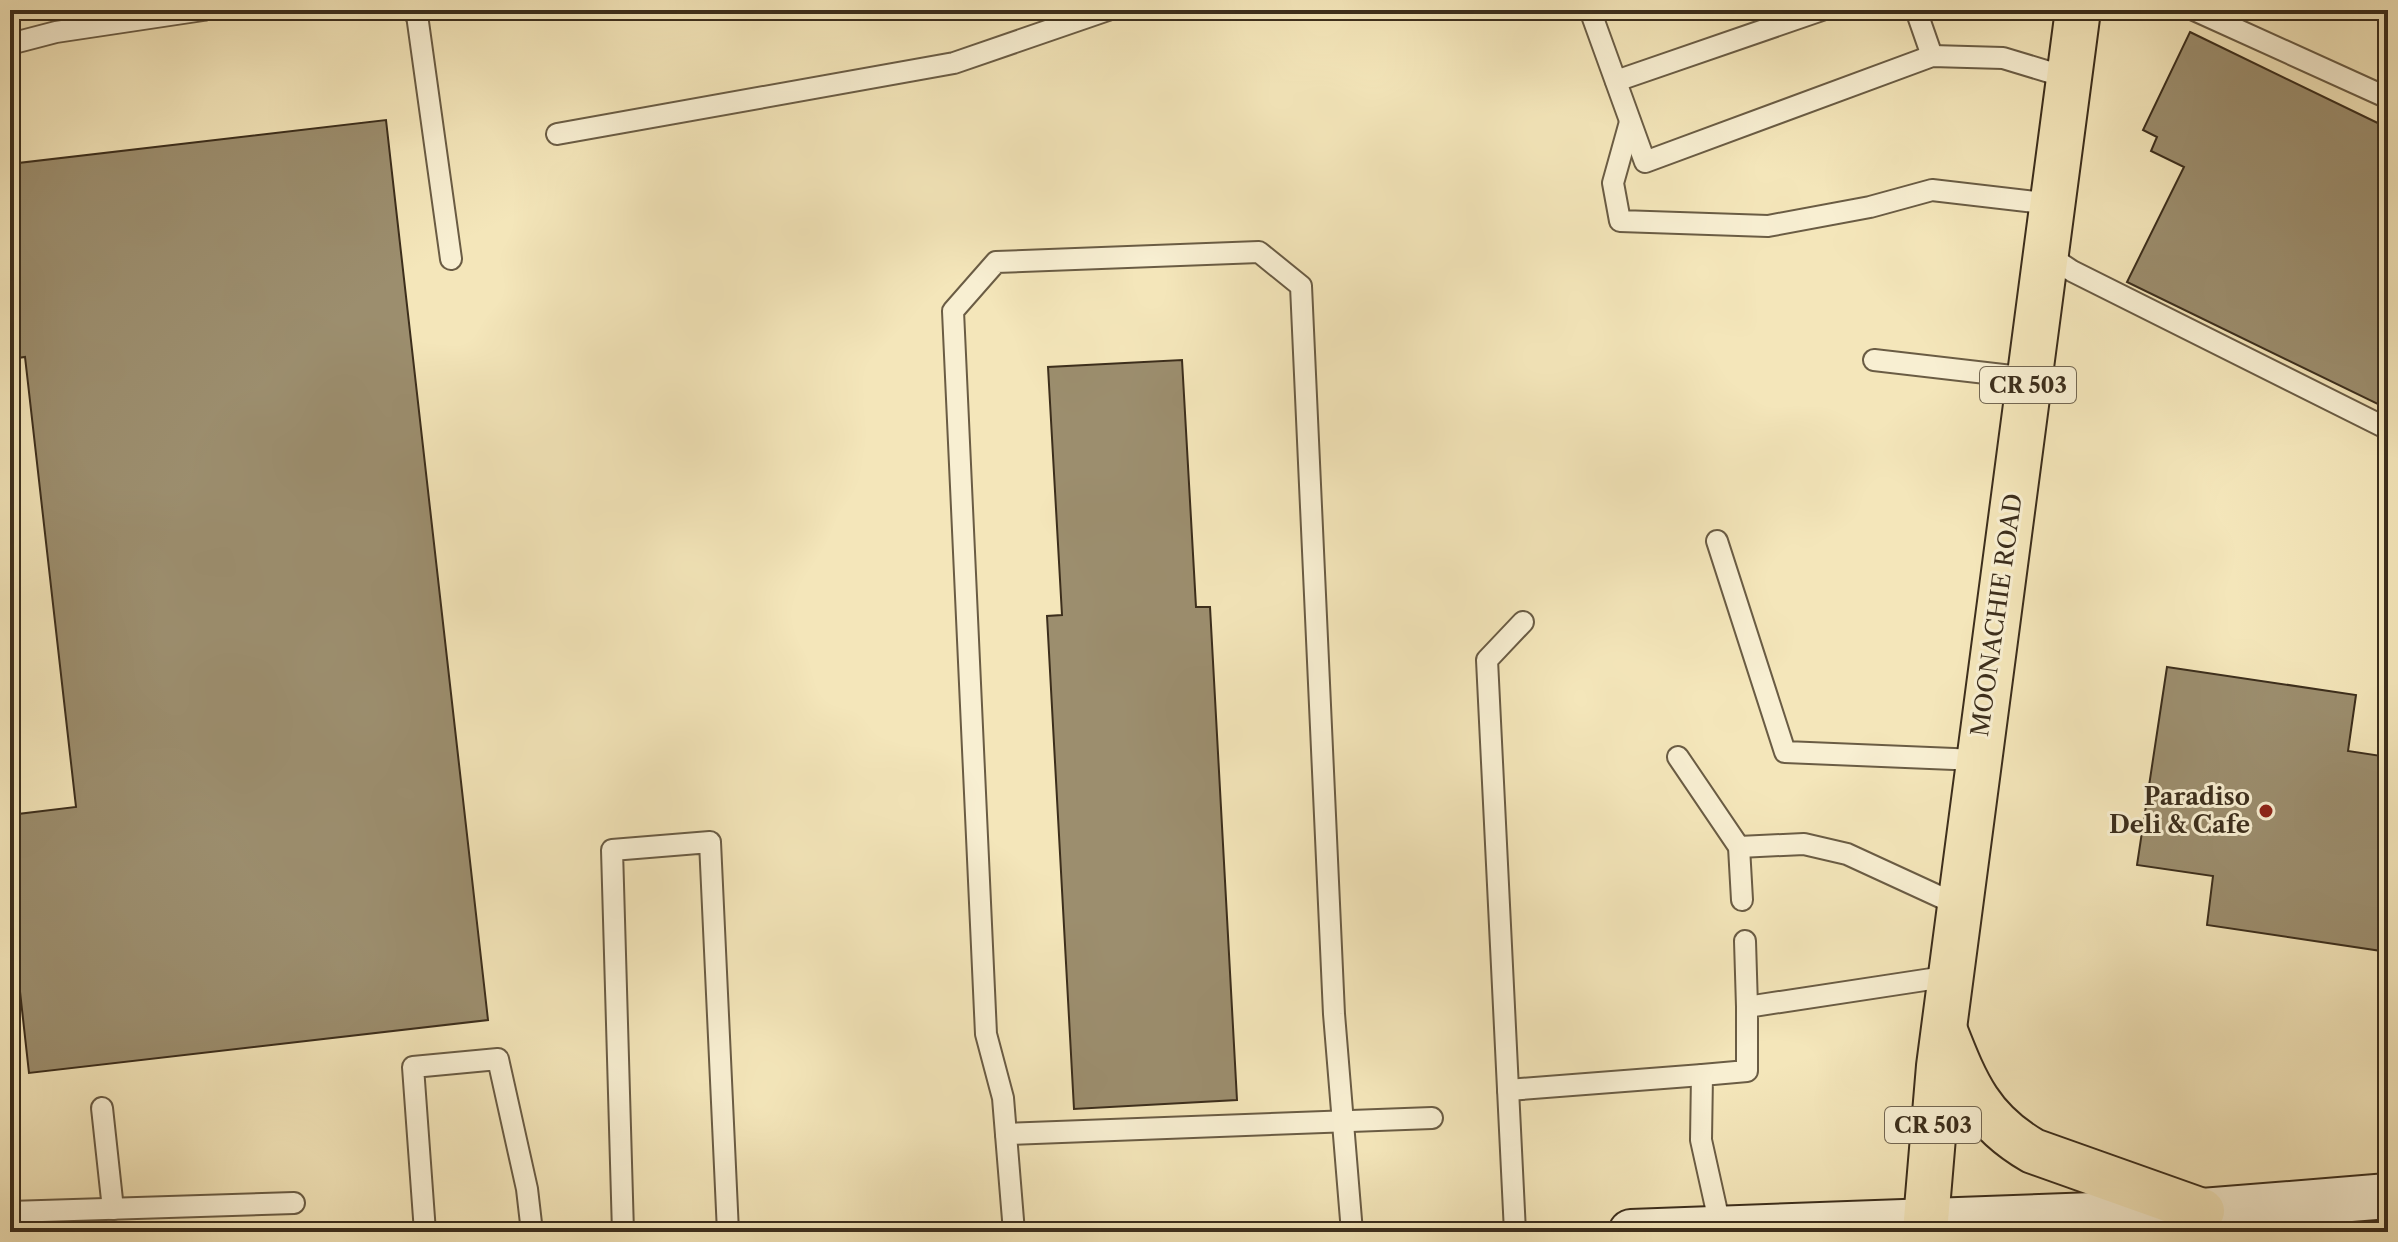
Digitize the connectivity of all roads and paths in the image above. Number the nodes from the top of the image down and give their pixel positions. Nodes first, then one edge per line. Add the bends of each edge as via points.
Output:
1 (203, 10) edge
2 (410, 10) edge
3 (1108, 10) edge
4 (1590, 10) edge
5 (1822, 10) edge
6 (1916, 10) edge
7 (2078, 10) edge
8 (2194, 10) edge
9 (10, 44) edge
10 (1932, 56) junction
11 (2069, 78) junction
12 (1616, 81) junction
13 (2388, 98) edge
14 (1630, 122) junction
15 (557, 134) dead end
16 (2052, 204) junction
17 (2045, 253) junction
18 (451, 259) dead end
19 (1874, 360) dead end
20 (2029, 378) junction
21 (2388, 429) edge
22 (1717, 541) dead end
23 (1523, 622) dead end
24 (1678, 757) dead end
25 (1978, 760) junction
26 (1739, 847) junction
27 (1742, 900) dead end
28 (1960, 906) junction
29 (1745, 941) dead end
30 (1951, 976) junction
31 (1747, 1007) junction
32 (1944, 1029) junction
33 (1702, 1075) junction
34 (1508, 1090) junction
35 (102, 1108) dead end
36 (1432, 1118) dead end
37 (1343, 1121) junction
38 (1006, 1134) junction
39 (2388, 1196) edge
40 (294, 1203) dead end
41 (113, 1209) junction
42 (10, 1212) edge
43 (2204, 1221) edge
44 (1924, 1227) edge
45 (1721, 1230) junction
46 (425, 1232) edge
47 (532, 1232) edge
48 (623, 1232) edge
49 (728, 1232) edge
50 (1014, 1232) edge
51 (1352, 1232) edge
52 (1515, 1232) edge
53 (1631, 1232) edge

1 - 9 lane
2 - 18 lane via 417,15
3 - 15 lane via 954,63
4 - 12 lane
5 - 12 lane
6 - 10 lane
7 - 11 main road, MOONACHIE ROAD / CR 503
8 - 13 lane
10 - 11 lane via 2003,58
10 - 14 lane via 1645,162
11 - 16 main road, MOONACHIE ROAD / CR 503
12 - 14 lane
14 - 16 lane via 1613,183 1620,221 1768,226 1932,190
16 - 17 main road, MOONACHIE ROAD / CR 503
17 - 20 main road, MOONACHIE ROAD / CR 503
17 - 21 lane
19 - 20 lane
20 - 25 main road, MOONACHIE ROAD / CR 503
22 - 25 lane via 1785,752
23 - 34 lane via 1487,660
24 - 26 lane
25 - 28 main road, MOONACHIE ROAD / CR 503
26 - 27 lane
26 - 28 lane via 1804,844 1847,854
28 - 30 main road, MOONACHIE ROAD / CR 503
29 - 31 lane
30 - 31 lane
30 - 32 main road, MOONACHIE ROAD / CR 503
31 - 33 lane via 1747,1071
32 - 43 main road via 1972,1092 2011,1138
32 - 44 main road, MOONACHIE ROAD / CR 503
33 - 34 lane
33 - 45 lane via 1701,1140
34 - 52 lane
35 - 41 lane
36 - 37 lane
37 - 38 lane
37 - 38 lane via 1301,286 1259,252 1042,260 996,262 953,311 986,1034 1003,1098
37 - 51 lane
38 - 50 lane
39 - 43 main road
40 - 41 lane
41 - 42 lane
43 - 44 main road
44 - 45 main road
45 - 53 main road
46 - 47 lane via 413,1067 498,1059
48 - 49 lane via 612,850 710,842

